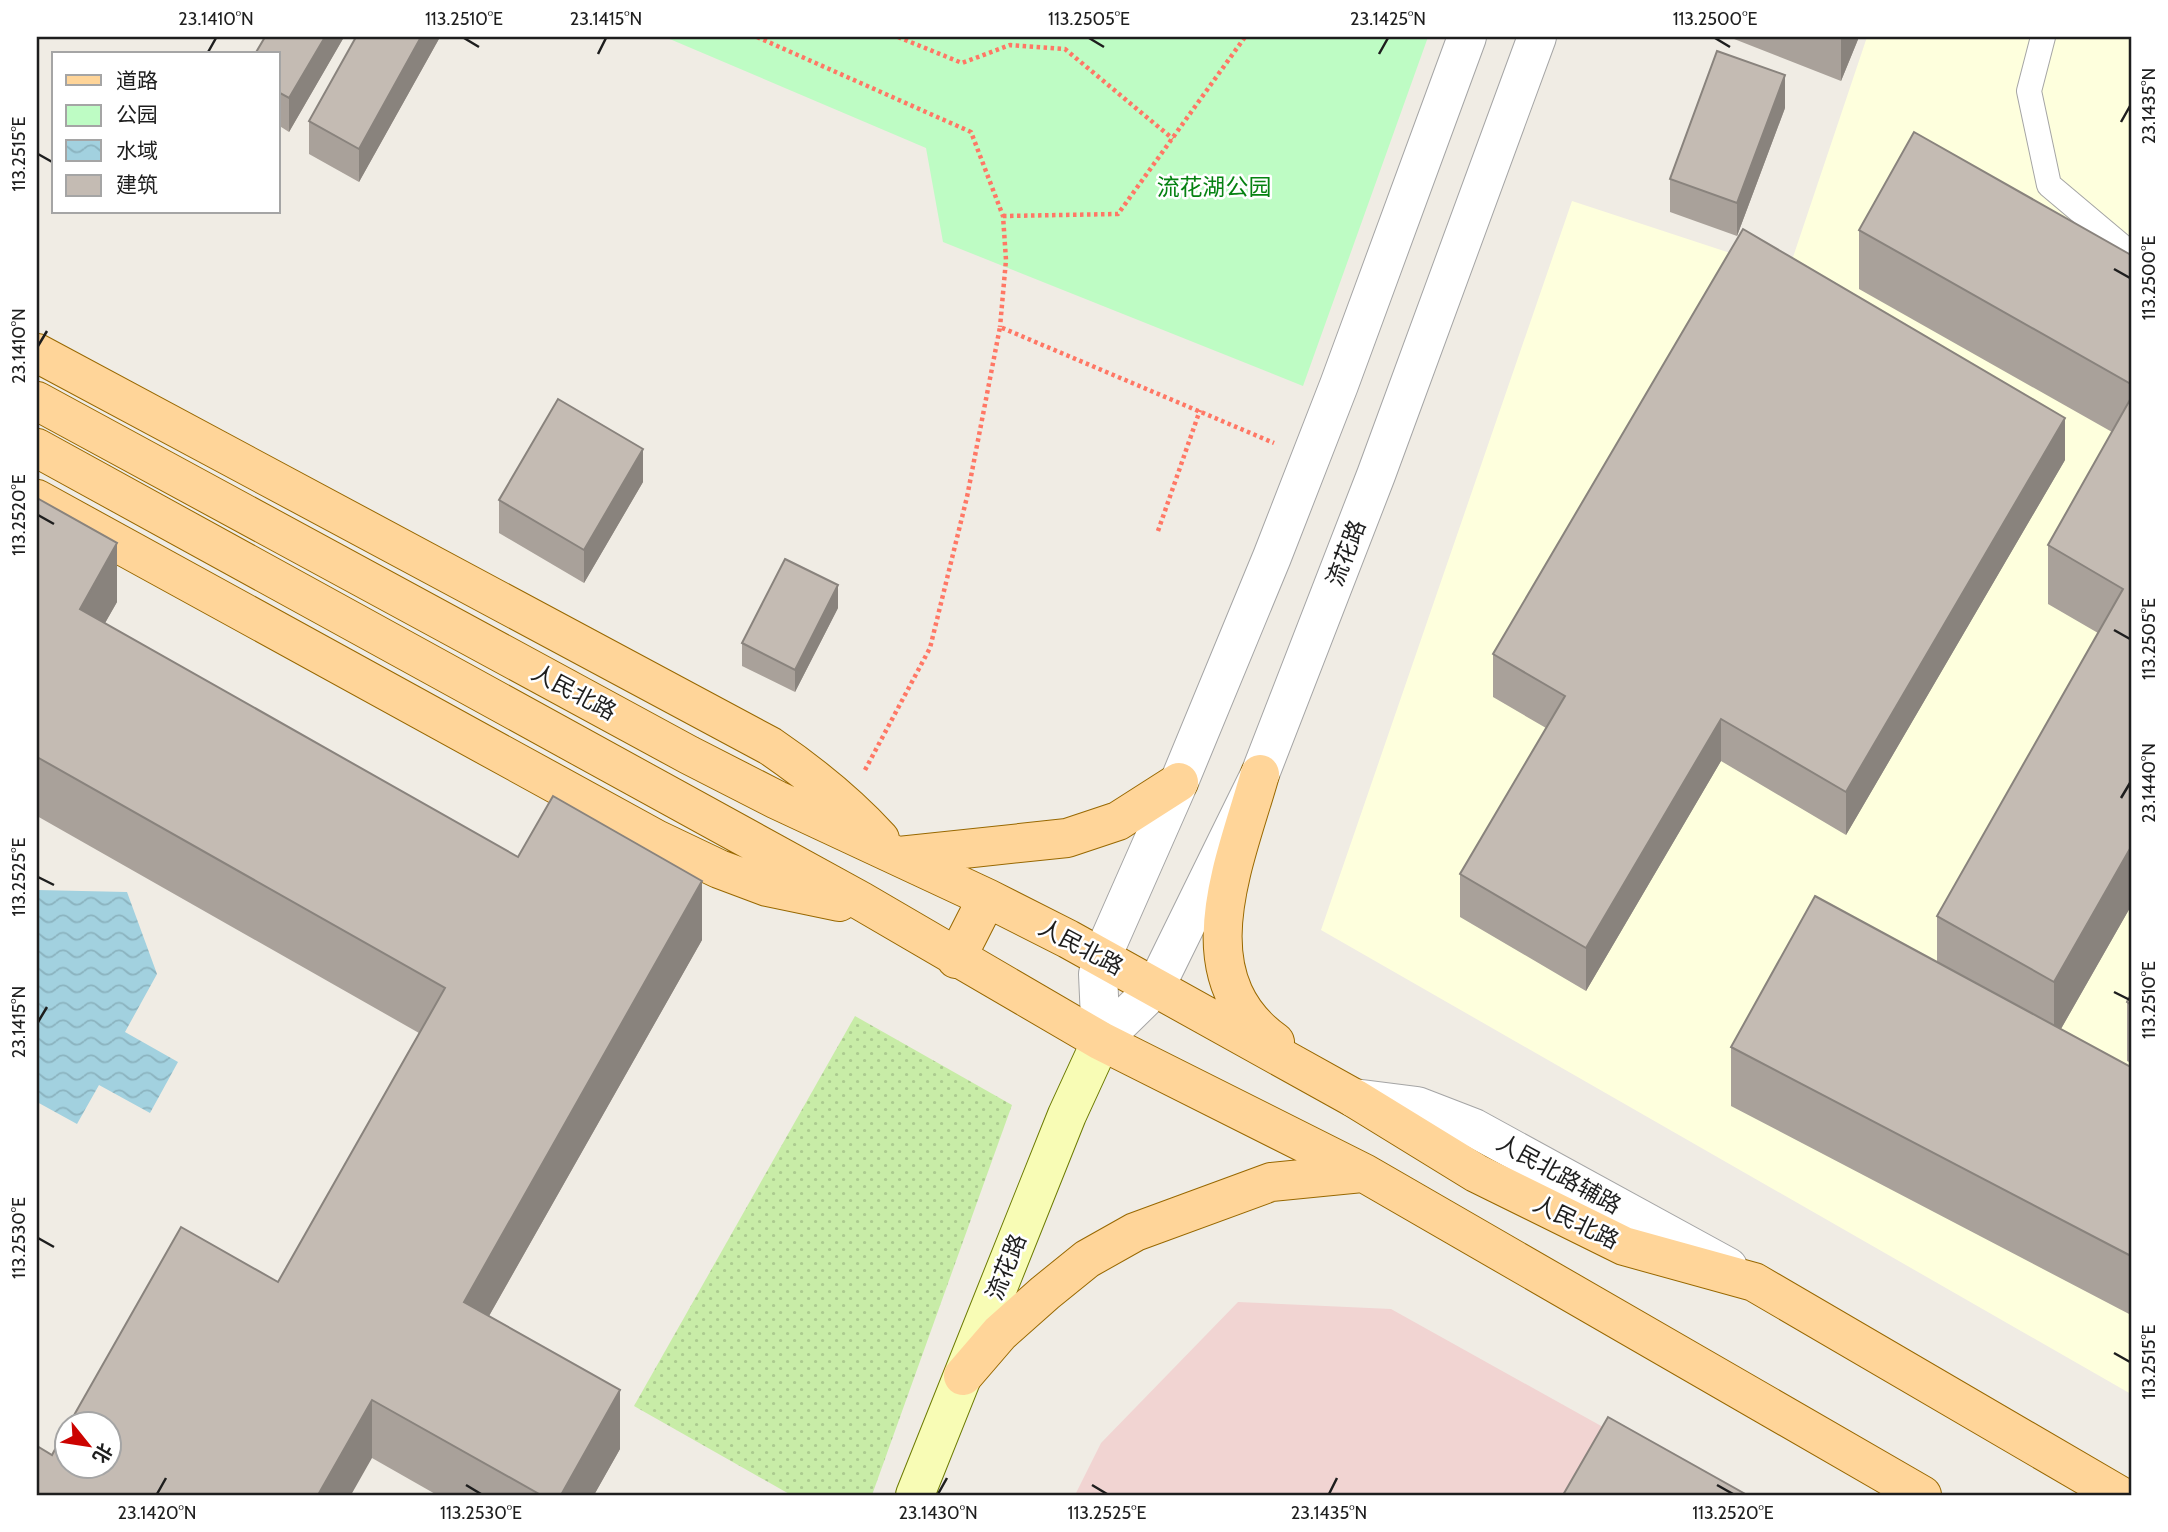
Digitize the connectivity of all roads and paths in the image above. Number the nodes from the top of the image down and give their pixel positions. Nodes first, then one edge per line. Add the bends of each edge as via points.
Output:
1 (757, 37) edge
2 (898, 37) edge
3 (1245, 37) edge
4 (1467, 37) edge
5 (1537, 37) edge
6 (2043, 37) edge
7 (1173, 139) junction
8 (1003, 216) junction
9 (2131, 254) edge
10 (1000, 327) junction
11 (37, 353) edge
12 (37, 401) edge
13 (1200, 410) junction
14 (37, 449) edge
15 (1310, 459) junction
16 (37, 499) edge
17 (1158, 531) dead end
18 (577, 645) junction
19 (557, 683) junction
20 (864, 770) dead end
21 (1260, 774) junction
22 (1179, 782) junction
23 (896, 856) junction
24 (988, 898) junction
25 (873, 909) junction
26 (1102, 958) junction
27 (956, 959) junction
28 (1155, 988) junction
29 (1101, 1041) junction
30 (1354, 1098) junction
31 (1364, 1173) junction
32 (963, 1376) junction
33 (915, 1495) edge
34 (1922, 1495) edge
35 (2119, 1495) edge

1 - 8 path via 971,132
2 - 7 path via 962,63 1010,45 1065,49
3 - 7 path
4 - 15 street, 流花路
5 - 21 street, 流花路
6 - 9 lane via 2029,91 2049,185
7 - 8 path via 1118,214
8 - 10 path via 1006,260
10 - 13 path
10 - 20 path via 967,497 930,648
11 - 18 main road
12 - 19 main road, 人民北路
13 - 15 path
13 - 17 path
14 - 25 main road, 人民北路
15 - 22 street, 流花路
16 - 25 main road via 656,839 767,887
18 - 19 main road
18 - 23 main road via 780,753 852,808
19 - 23 main road, 人民北路 via 777,800
21 - 28 street, 流花路
21 - 30 main road via 1227,892 1220,941 1226,981 1261,1032
22 - 23 main road via 1118,821 1067,838
22 - 26 street, 流花路
23 - 24 main road, 人民北路
24 - 26 main road, 人民北路
24 - 27 main road
25 - 27 main road, 人民北路
26 - 28 main road, 人民北路
26 - 29 street, 流花路 via 1098,974
27 - 29 main road, 人民北路
28 - 29 street, 流花路
28 - 30 main road, 人民北路
29 - 31 main road, 人民北路
29 - 32 main road, 流花路 via 1066,1115
30 - 35 main road, 人民北路 via 1476,1173 1624,1246 1754,1282
31 - 32 main road via 1271,1182 1135,1232 1087,1259 1045,1293
31 - 34 main road, 人民北路
32 - 33 main road, 流花路

